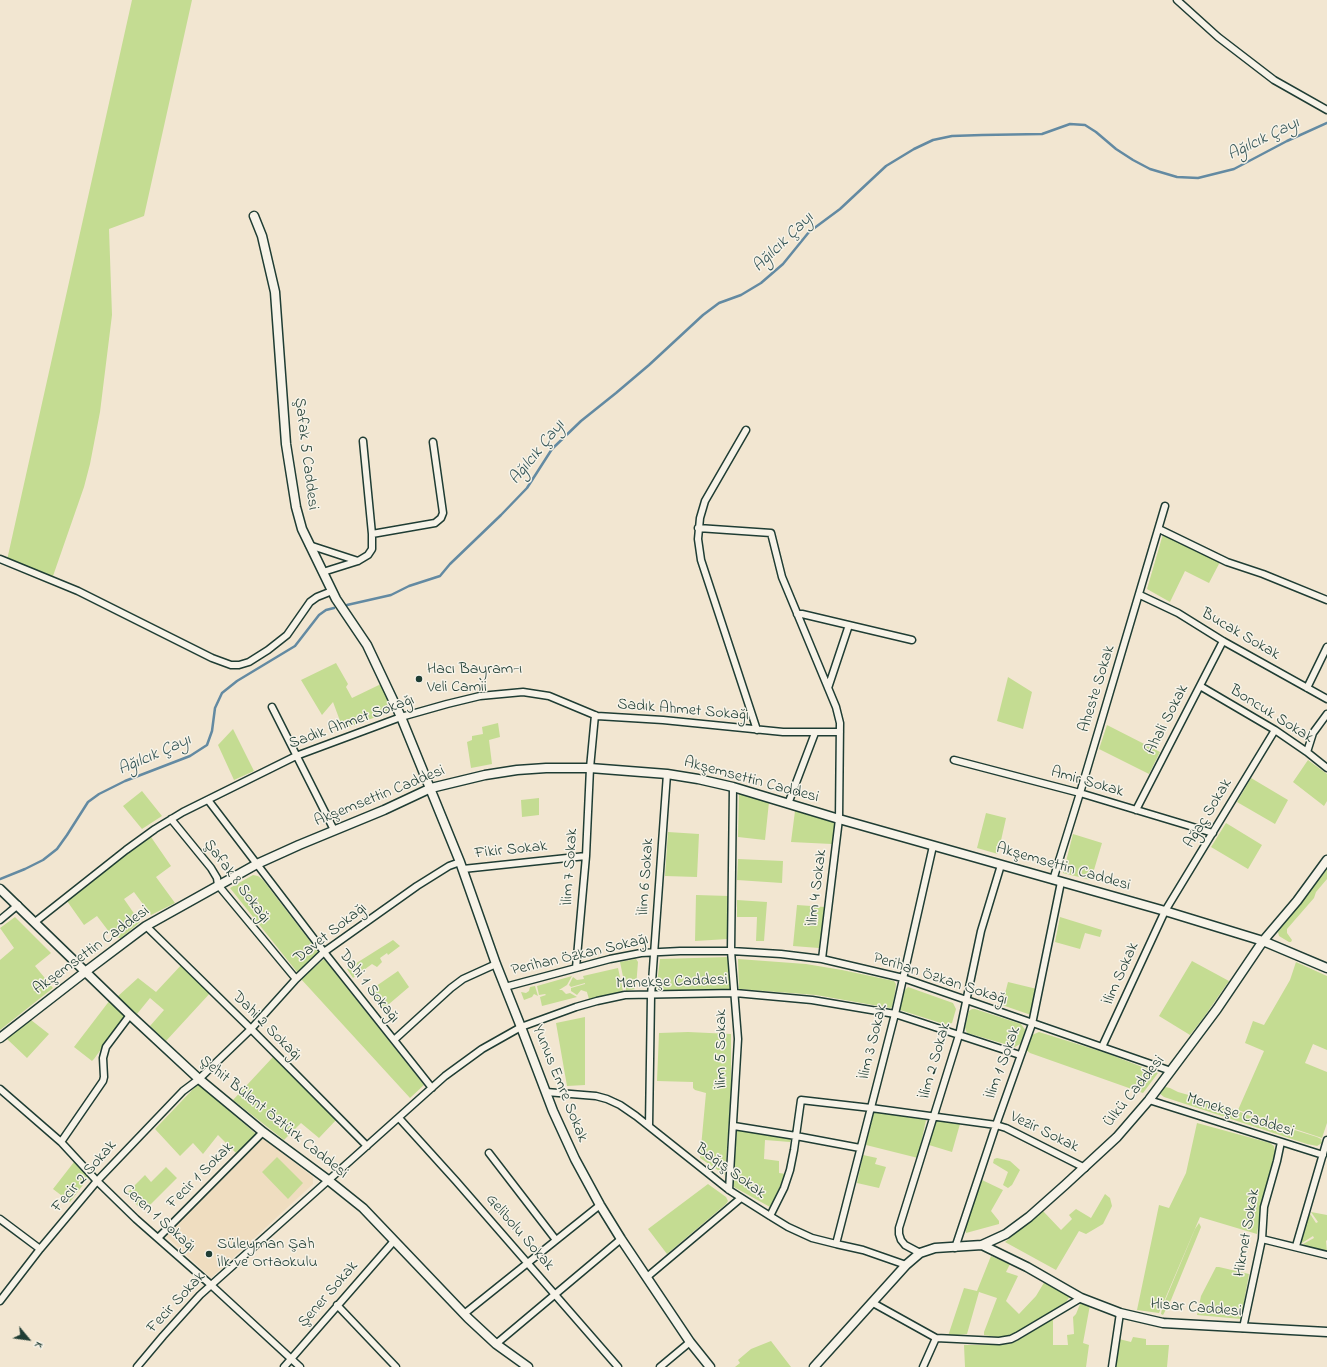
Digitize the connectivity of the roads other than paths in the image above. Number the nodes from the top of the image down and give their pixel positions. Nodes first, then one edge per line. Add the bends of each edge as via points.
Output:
1 (1177, 0) edge
2 (1327, 110) edge
3 (254, 216) dead end
4 (746, 430) dead end
5 (363, 441) dead end
6 (434, 442) dead end
7 (1165, 506) dead end
8 (698, 528) junction
9 (1159, 529) junction
10 (372, 534) junction
11 (309, 545) junction
12 (0, 559) edge
13 (358, 561) junction
14 (324, 572) junction
15 (332, 590) junction
16 (1140, 594) junction
17 (1327, 600) edge
18 (797, 614) junction
19 (849, 625) junction
20 (912, 640) dead end
21 (1223, 641) junction
22 (1327, 647) edge
23 (1200, 686) junction
24 (828, 688) junction
25 (1307, 688) junction
26 (1327, 700) edge
27 (272, 707) dead end
28 (1327, 714) edge
29 (595, 715) junction
30 (401, 717) junction
31 (756, 730) junction
32 (1275, 730) junction
33 (840, 732) junction
34 (815, 733) junction
35 (1307, 752) junction
36 (296, 756) junction
37 (954, 760) dead end
38 (590, 768) junction
39 (1327, 768) edge
40 (667, 774) junction
41 (733, 787) junction
42 (431, 788) junction
43 (1080, 794) junction
44 (208, 800) junction
45 (788, 804) junction
46 (1136, 810) junction
47 (171, 819) junction
48 (839, 819) junction
49 (334, 830) junction
50 (1213, 834) junction
51 (933, 846) junction
52 (586, 856) junction
53 (1327, 860) edge
54 (256, 864) junction
55 (462, 865) junction
56 (1001, 865) junction
57 (1057, 881) junction
58 (218, 885) junction
59 (0, 889) edge
60 (18, 905) junction
61 (1165, 911) junction
62 (0, 920) edge
63 (35, 922) junction
64 (146, 926) junction
65 (1263, 941) junction
66 (731, 950) junction
67 (324, 952) junction
68 (655, 952) junction
69 (822, 959) junction
70 (496, 964) junction
71 (576, 968) junction
72 (1327, 968) edge
73 (85, 972) junction
74 (903, 978) junction
75 (296, 979) junction
76 (505, 987) junction
77 (735, 993) junction
78 (651, 996) junction
79 (966, 1000) junction
80 (895, 1014) junction
81 (130, 1015) junction
82 (1032, 1024) junction
83 (521, 1027) junction
84 (251, 1029) junction
85 (959, 1035) junction
86 (0, 1038) edge
87 (394, 1040) junction
88 (1102, 1047) junction
89 (1020, 1055) junction
90 (1171, 1071) junction
91 (199, 1079) junction
92 (0, 1088) edge
93 (432, 1088) junction
94 (546, 1092) junction
95 (1149, 1100) junction
96 (871, 1108) junction
97 (934, 1116) junction
98 (399, 1118) junction
99 (996, 1125) junction
100 (649, 1126) junction
101 (734, 1126) junction
102 (263, 1132) junction
103 (796, 1136) junction
104 (1327, 1140) edge
105 (61, 1142) junction
106 (1281, 1142) junction
107 (367, 1146) junction
108 (860, 1148) junction
109 (489, 1153) dead end
110 (1323, 1155) junction
111 (1085, 1168) junction
112 (96, 1180) junction
113 (328, 1180) junction
114 (729, 1190) junction
115 (741, 1198) junction
116 (600, 1205) junction
117 (770, 1216) junction
118 (0, 1219) edge
119 (158, 1238) junction
120 (621, 1239) junction
121 (1262, 1239) junction
122 (556, 1240) junction
123 (394, 1241) junction
124 (836, 1244) junction
125 (982, 1245) junction
126 (1296, 1246) junction
127 (955, 1248) junction
128 (40, 1249) junction
129 (920, 1253) junction
130 (1327, 1255) edge
131 (527, 1262) junction
132 (906, 1265) junction
133 (648, 1277) junction
134 (212, 1285) junction
135 (555, 1294) junction
136 (1081, 1298) junction
137 (0, 1301) edge
138 (872, 1303) junction
139 (337, 1305) junction
140 (1120, 1313) junction
141 (464, 1314) junction
142 (1243, 1328) junction
143 (1327, 1332) edge
144 (936, 1338) junction
145 (690, 1342) junction
146 (496, 1344) junction
147 (291, 1358) junction
148 (137, 1367) edge
149 (284, 1367) edge
150 (300, 1367) edge
151 (396, 1367) edge
152 (528, 1367) edge
153 (618, 1367) edge
154 (660, 1367) edge
155 (710, 1367) edge
156 (814, 1367) edge
157 (924, 1367) edge
158 (1112, 1367) edge

1 - 2 street via 1218,37 1274,80
3 - 11 street, Şafak 5 Caddesi via 262,236 275,292 287,451 296,507
4 - 8 street via 708,493
5 - 10 street
6 - 10 street via 443,513 441,518 435,523
7 - 9 street, Aheste Sokak
8 - 18 street, İlim 4 Sokak via 771,533 782,577
8 - 31 street via 701,560
9 - 16 street, Aheste Sokak
9 - 17 street via 1227,562
10 - 13 street via 370,554
11 - 13 street
11 - 14 street, Şafak 5 Caddesi
12 - 15 street via 78,591 231,665 249,662 268,650 287,635 310,602
13 - 14 street
14 - 15 street, Şafak 5 Caddesi
15 - 30 street, Şafak 5 Caddesi via 367,645
16 - 21 street, Bucak Sokak via 1178,613
16 - 43 street, Aheste Sokak
18 - 19 street
18 - 24 street, İlim 4 Sokak
19 - 20 street
19 - 24 street
21 - 23 street, Ahali Sokak
21 - 25 street, Bucak Sokak
22 - 25 street
23 - 32 street, Boncuk Sokak
23 - 46 street, Ahali Sokak
24 - 33 street, İlim 4 Sokak via 836,707
25 - 26 street, Bucak Sokak
27 - 36 street
28 - 35 street via 1313,733
29 - 30 street, Sadık Ahmet Sokağı via 549,696 523,692 480,696
29 - 31 street, Sadık Ahmet Sokağı
29 - 38 street, İlim 7 Sokak
30 - 36 street, Sadık Ahmet Sokağı
30 - 42 street, Şafak 5 Caddesi
31 - 34 street, Sadık Ahmet Sokağı
32 - 35 street, Boncuk Sokak
32 - 50 street, Ağaç Sokak
33 - 34 street, Sadık Ahmet Sokağı
33 - 48 street, İlim 4 Sokak
34 - 45 street
35 - 39 street, Boncuk Sokak
36 - 44 street, Sadık Ahmet Sokağı
36 - 49 street
37 - 43 street, Amir Sokak
38 - 40 street, Akşemsettin Caddesi
38 - 42 street, Akşemsettin Caddesi via 517,770
38 - 52 street, İlim 7 Sokak
40 - 41 street, Akşemsettin Caddesi via 698,778
40 - 68 street, İlim 6 Sokak
41 - 45 street, Akşemsettin Caddesi
41 - 66 street, İlim 5 Sokak
42 - 49 street, Akşemsettin Caddesi
42 - 55 street, Yunus Emre Sokak
43 - 46 street, Amir Sokak
43 - 57 street, Aheste Sokak
44 - 47 street, Sadık Ahmet Sokağı
44 - 54 street, Dahi 1 Sokağı
45 - 48 street, Akşemsettin Caddesi
46 - 50 street, Amir Sokak
47 - 58 street, Şafak 8 Sokağı via 211,868
47 - 63 street, Sadık Ahmet Sokağı via 126,850
48 - 51 street, Akşemsettin Caddesi
48 - 69 street, İlim 4 Sokak
49 - 54 street, Akşemsettin Caddesi
50 - 61 street, Ağaç Sokak
51 - 56 street, Akşemsettin Caddesi
51 - 74 street, İlim 3 Sokak
52 - 55 street, Fikir Sokak
52 - 71 street, İlim 7 Sokak
53 - 65 street, Ülkü Caddesi
54 - 58 street, Akşemsettin Caddesi
54 - 67 street, Dahi 1 Sokağı
55 - 67 street, Davet Sokağı via 449,866 417,886
55 - 70 street, Yunus Emre Sokak
56 - 57 street, Akşemsettin Caddesi
56 - 79 street, İlim 2 Sokak via 981,931
57 - 61 street, Akşemsettin Caddesi
57 - 82 street, İlim 1 Sokak
58 - 64 street, Akşemsettin Caddesi
58 - 75 street, Şafak 8 Sokağı
59 - 60 street, Şehit Bülent Öztürk Caddesi
60 - 62 street
60 - 63 street, Şehit Bülent Öztürk Caddesi
61 - 65 street, Akşemsettin Caddesi
61 - 88 street, İlim Sokak
63 - 73 street, Şehit Bülent Öztürk Caddesi
64 - 73 street, Akşemsettin Caddesi
64 - 84 street, Dahi 2 Sokağı
65 - 72 street, Akşemsettin Caddesi
65 - 90 street, Ülkü Caddesi
66 - 68 street, Perihan Özkan Sokağı
66 - 69 street, Perihan Özkan Sokağı
66 - 77 street, İlim 5 Sokak
67 - 75 street, Davet Sokağı
67 - 87 street, Dahi 1 Sokağı
68 - 71 street, Perihan Özkan Sokağı via 631,954
68 - 78 street, İlim 6 Sokak
69 - 74 street, Perihan Özkan Sokağı
70 - 76 street, Yunus Emre Sokak
70 - 87 street via 451,988
71 - 76 street, Perihan Özkan Sokağı
73 - 81 street, Şehit Bülent Öztürk Caddesi
73 - 86 street, Akşemsettin Caddesi
74 - 79 street, Perihan Özkan Sokağı
74 - 80 street, İlim 3 Sokak
75 - 84 street, Davet Sokağı
76 - 83 street, Yunus Emre Sokak
77 - 78 street, Menekşe Caddesi
77 - 80 street, Menekşe Caddesi via 812,1000
77 - 101 street, İlim 5 Sokak via 738,1040
78 - 83 street, Menekşe Caddesi via 625,995 597,1001
78 - 100 street, İlim 6 Sokak
79 - 82 street, Perihan Özkan Sokağı
79 - 85 street, İlim 2 Sokak
80 - 85 street, Menekşe Caddesi
80 - 96 street, İlim 3 Sokak
81 - 91 street, Şehit Bülent Öztürk Caddesi
81 - 105 street via 106,1048 103,1058 103,1081
82 - 88 street, Perihan Özkan Sokağı
82 - 89 street, İlim 1 Sokak
83 - 93 street, Menekşe Caddesi via 466,1060
83 - 94 street, Yunus Emre Sokak
84 - 91 street, Davet Sokağı
84 - 107 street, Dahi 2 Sokağı
85 - 89 street, Menekşe Caddesi
85 - 97 street, İlim 2 Sokak
87 - 93 street, Dahi 1 Sokağı
88 - 90 street, Perihan Özkan Sokağı
89 - 99 street, İlim 1 Sokak
90 - 95 street, Ülkü Caddesi
91 - 102 street, Şehit Bülent Öztürk Caddesi
91 - 112 street, Fecir 2 Sokak
92 - 105 street, Ceren 1 Sokağı
93 - 98 street, Menekşe Caddesi
94 - 100 street, Bağış Sokak via 607,1099
94 - 116 street, Yunus Emre Sokak via 575,1159
95 - 106 street, Menekşe Caddesi
95 - 111 street, Ülkü Caddesi via 1117,1137
96 - 97 street, Vezir Sokak
96 - 103 street, Vezir Sokak via 801,1100
96 - 108 street, İlim 3 Sokak
97 - 99 street, Vezir Sokak
97 - 129 street, İlim 2 Sokak via 899,1234 905,1245
98 - 107 street, Menekşe Caddesi
98 - 131 street, Gelibolu Sokak
99 - 111 street, Vezir Sokak
99 - 127 street, İlim 1 Sokak
100 - 114 street, Bağış Sokak
101 - 103 street
101 - 114 street, İlim 5 Sokak
102 - 113 street, Şehit Bülent Öztürk Caddesi
102 - 119 street, Fecir 1 Sokak
103 - 108 street
103 - 117 street via 787,1179
104 - 110 street
105 - 112 street, Ceren 1 Sokağı
106 - 110 street, Menekşe Caddesi
106 - 121 street, Hikmet Sokak via 1264,1207
107 - 113 street, Menekşe Caddesi
108 - 124 street, İlim 3 Sokak
109 - 122 street
110 - 126 street
111 - 125 street, Ülkü Caddesi via 1016,1227
112 - 119 street, Ceren 1 Sokağı
112 - 128 street, Fecir 2 Sokak
113 - 123 street, Şehit Bülent Öztürk Caddesi via 362,1208
113 - 134 street, Fecir Sokak
114 - 115 street, Bağış Sokak
115 - 117 street, Bağış Sokak
115 - 133 street
116 - 120 street, Yunus Emre Sokak
116 - 122 street
117 - 124 street, Bağış Sokak via 812,1238
118 - 128 street
119 - 134 street, Ceren 1 Sokağı
120 - 133 street, Yunus Emre Sokak
120 - 135 street
121 - 126 street
121 - 142 street, Hikmet Sokak
122 - 131 street
123 - 139 street, Şener Sokak
123 - 141 street, Şehit Bülent Öztürk Caddesi
124 - 132 street, Bağış Sokak via 863,1250
125 - 127 street, Ülkü Caddesi
125 - 136 street, Hisar Caddesi
126 - 130 street
127 - 129 street, Ülkü Caddesi via 935,1248
128 - 137 street, Fecir 2 Sokak
129 - 132 street, Ülkü Caddesi
131 - 135 street, Gelibolu Sokak
131 - 141 street
132 - 138 street, Ülkü Caddesi
133 - 145 street, Yunus Emre Sokak
134 - 147 street, Ceren 1 Sokağı
134 - 148 street, Fecir Sokak via 185,1310
135 - 146 street
135 - 153 street, Gelibolu Sokak
136 - 140 street, Hisar Caddesi
136 - 144 street via 1011,1339 999,1341
138 - 144 street
138 - 156 street, Ülkü Caddesi
139 - 147 street, Şener Sokak
139 - 151 street
140 - 142 street, Hisar Caddesi via 1163,1323
140 - 158 street
141 - 146 street, Şehit Bülent Öztürk Caddesi
142 - 143 street, Hisar Caddesi
144 - 157 street
145 - 154 street
145 - 155 street, Yunus Emre Sokak
146 - 152 street, Şehit Bülent Öztürk Caddesi
147 - 149 street, Şener Sokak
147 - 150 street, Ceren 1 Sokağı

